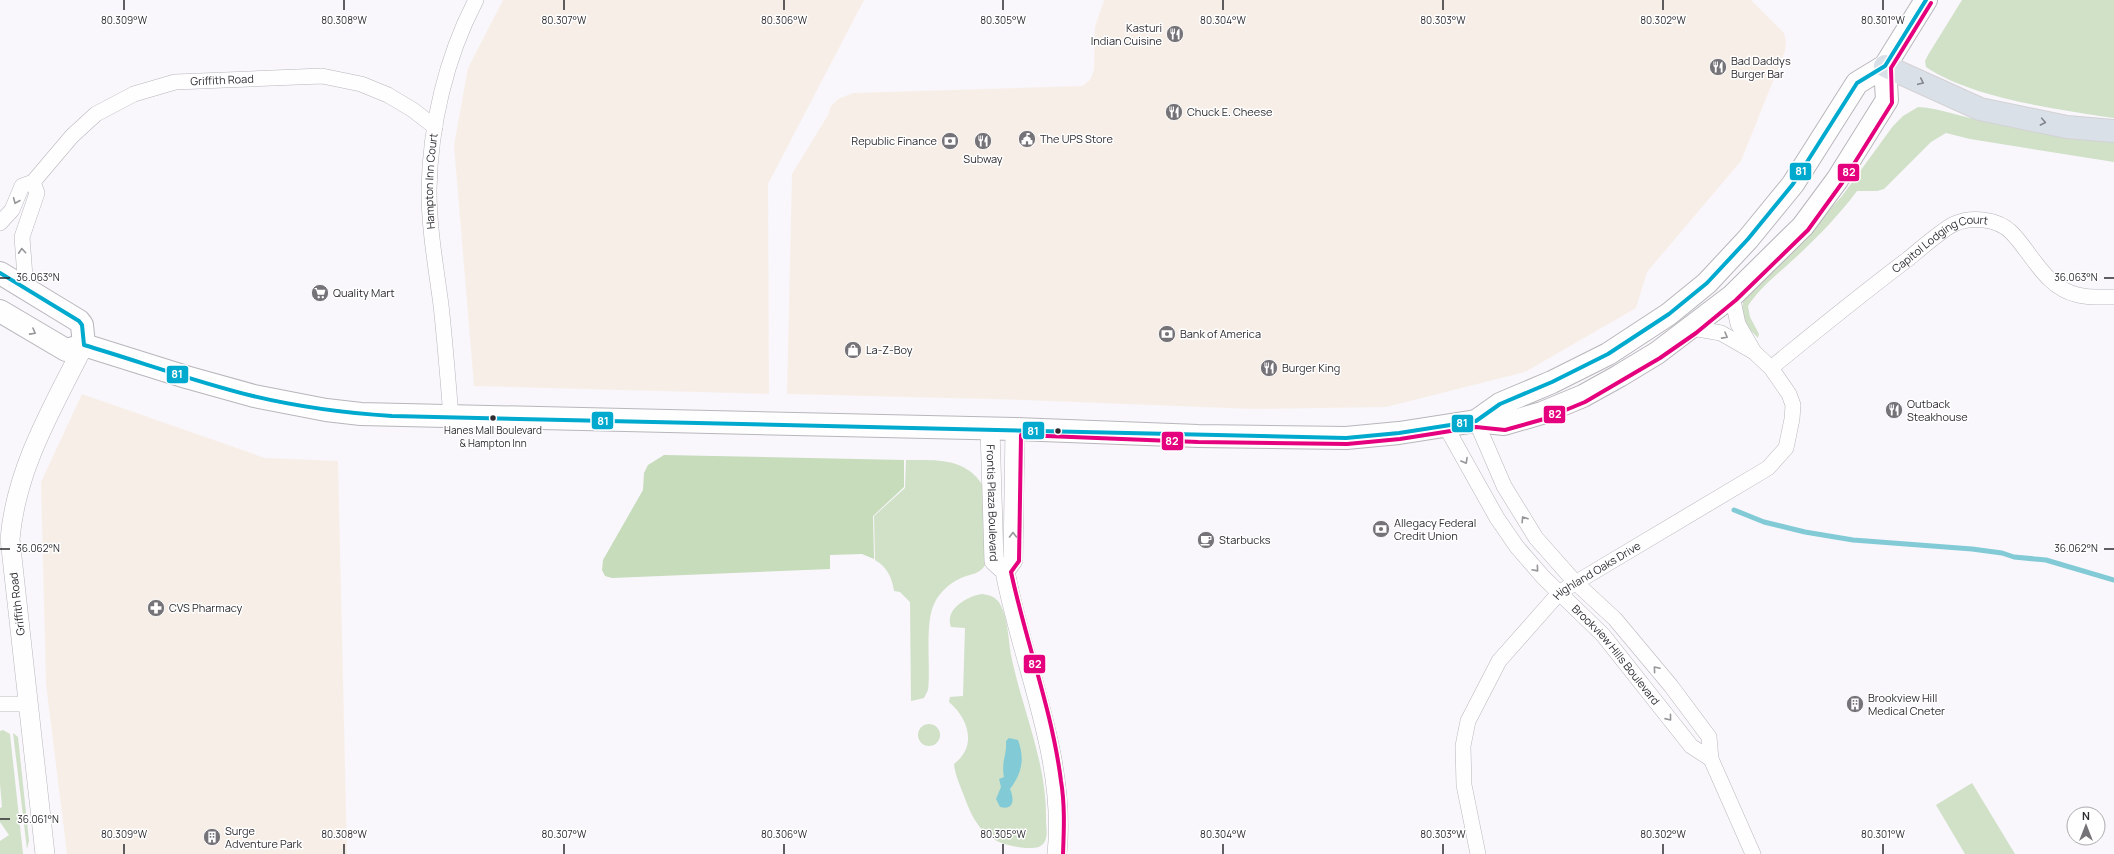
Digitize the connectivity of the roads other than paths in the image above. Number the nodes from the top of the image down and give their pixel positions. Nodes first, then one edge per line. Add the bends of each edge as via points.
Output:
1 (476, 0) edge
2 (1926, 0) edge
3 (1885, 66) junction
4 (435, 127) junction
5 (2114, 131) edge
6 (34, 182) junction
7 (0, 223) edge
8 (0, 273) edge
9 (26, 290) junction
10 (1732, 296) junction
11 (2114, 297) edge
12 (0, 311) edge
13 (1692, 328) junction
14 (84, 345) junction
15 (1754, 352) junction
16 (1770, 368) junction
17 (451, 417) junction
18 (1476, 421) junction
19 (1446, 427) junction
20 (990, 429) junction
21 (1015, 429) junction
22 (1005, 571) junction
23 (1575, 582) junction
24 (1560, 592) junction
25 (0, 704) edge
26 (29, 704) junction
27 (1711, 759) junction
28 (45, 854) edge
29 (1057, 854) edge
30 (1478, 854) edge
31 (1753, 854) edge

1 - 4 street, Hampton Inn Court via 466,18 452,56
2 - 3 main road
3 -> 5 highway via 1980,109 2067,127
3 - 10 main road via 1887,100 1837,180 1803,226
3 - 18 main road via 1857,83 1793,184 1748,239 1690,298 1608,354 1500,404
4 - 6 street, Griffith Road via 388,95 361,84 322,76 176,82 134,94 96,114 72,136
4 - 17 street, Hampton Inn Court via 430,178 430,218
6 -> 7 street, Griffith Road via 22,186 12,210
9 -> 6 street via 22,238 37,193
8 - 9 main road
9 - 14 main road via 78,321 82,325
10 - 13 main road
10 - 15 street, Highland Oaks Drive via 1738,324
11 - 16 street, Capitol Lodging Court via 2077,295 2062,289 2051,281 2004,225 1992,221 1972,220 1954,224
12 -> 14 main road via 66,350
13 -> 15 street, Highland Oaks Drive via 1721,333
13 - 18 main road via 1657,353 1583,396 1542,413 1504,424
14 - 17 main road via 246,394 326,410 392,416
14 - 26 street, Griffith Road via 25,469 12,515 12,562
15 - 16 street, Highland Oaks Drive
16 - 23 street, Highland Oaks Drive via 1789,394 1792,404 1786,448 1768,468
17 - 20 main road
18 - 19 main road
23 -> 18 street, Brookview Hills Boulevard via 1536,538 1517,508 1504,486
19 - 21 main road via 1346,438 1198,436
19 -> 24 street, Brookview Hills Boulevard via 1497,518 1517,547
20 - 21 main road
20 - 22 street, Frontis Plaza Boulevard via 994,561
22 -> 21 street, Frontis Plaza Boulevard via 1013,560
22 - 29 street, Frontis Plaza Boulevard via 1055,776 1059,815
23 - 24 street, Highland Oaks Drive
27 -> 23 street, Brookview Hills Boulevard via 1709,737 1681,699 1615,620
24 -> 27 street, Brookview Hills Boulevard via 1603,635 1691,746
24 - 30 street, Highland Oaks Drive via 1499,661 1468,721 1463,746 1464,785
25 - 26 street
26 - 28 street, Griffith Road
27 - 31 street, Brookview Hills Boulevard

